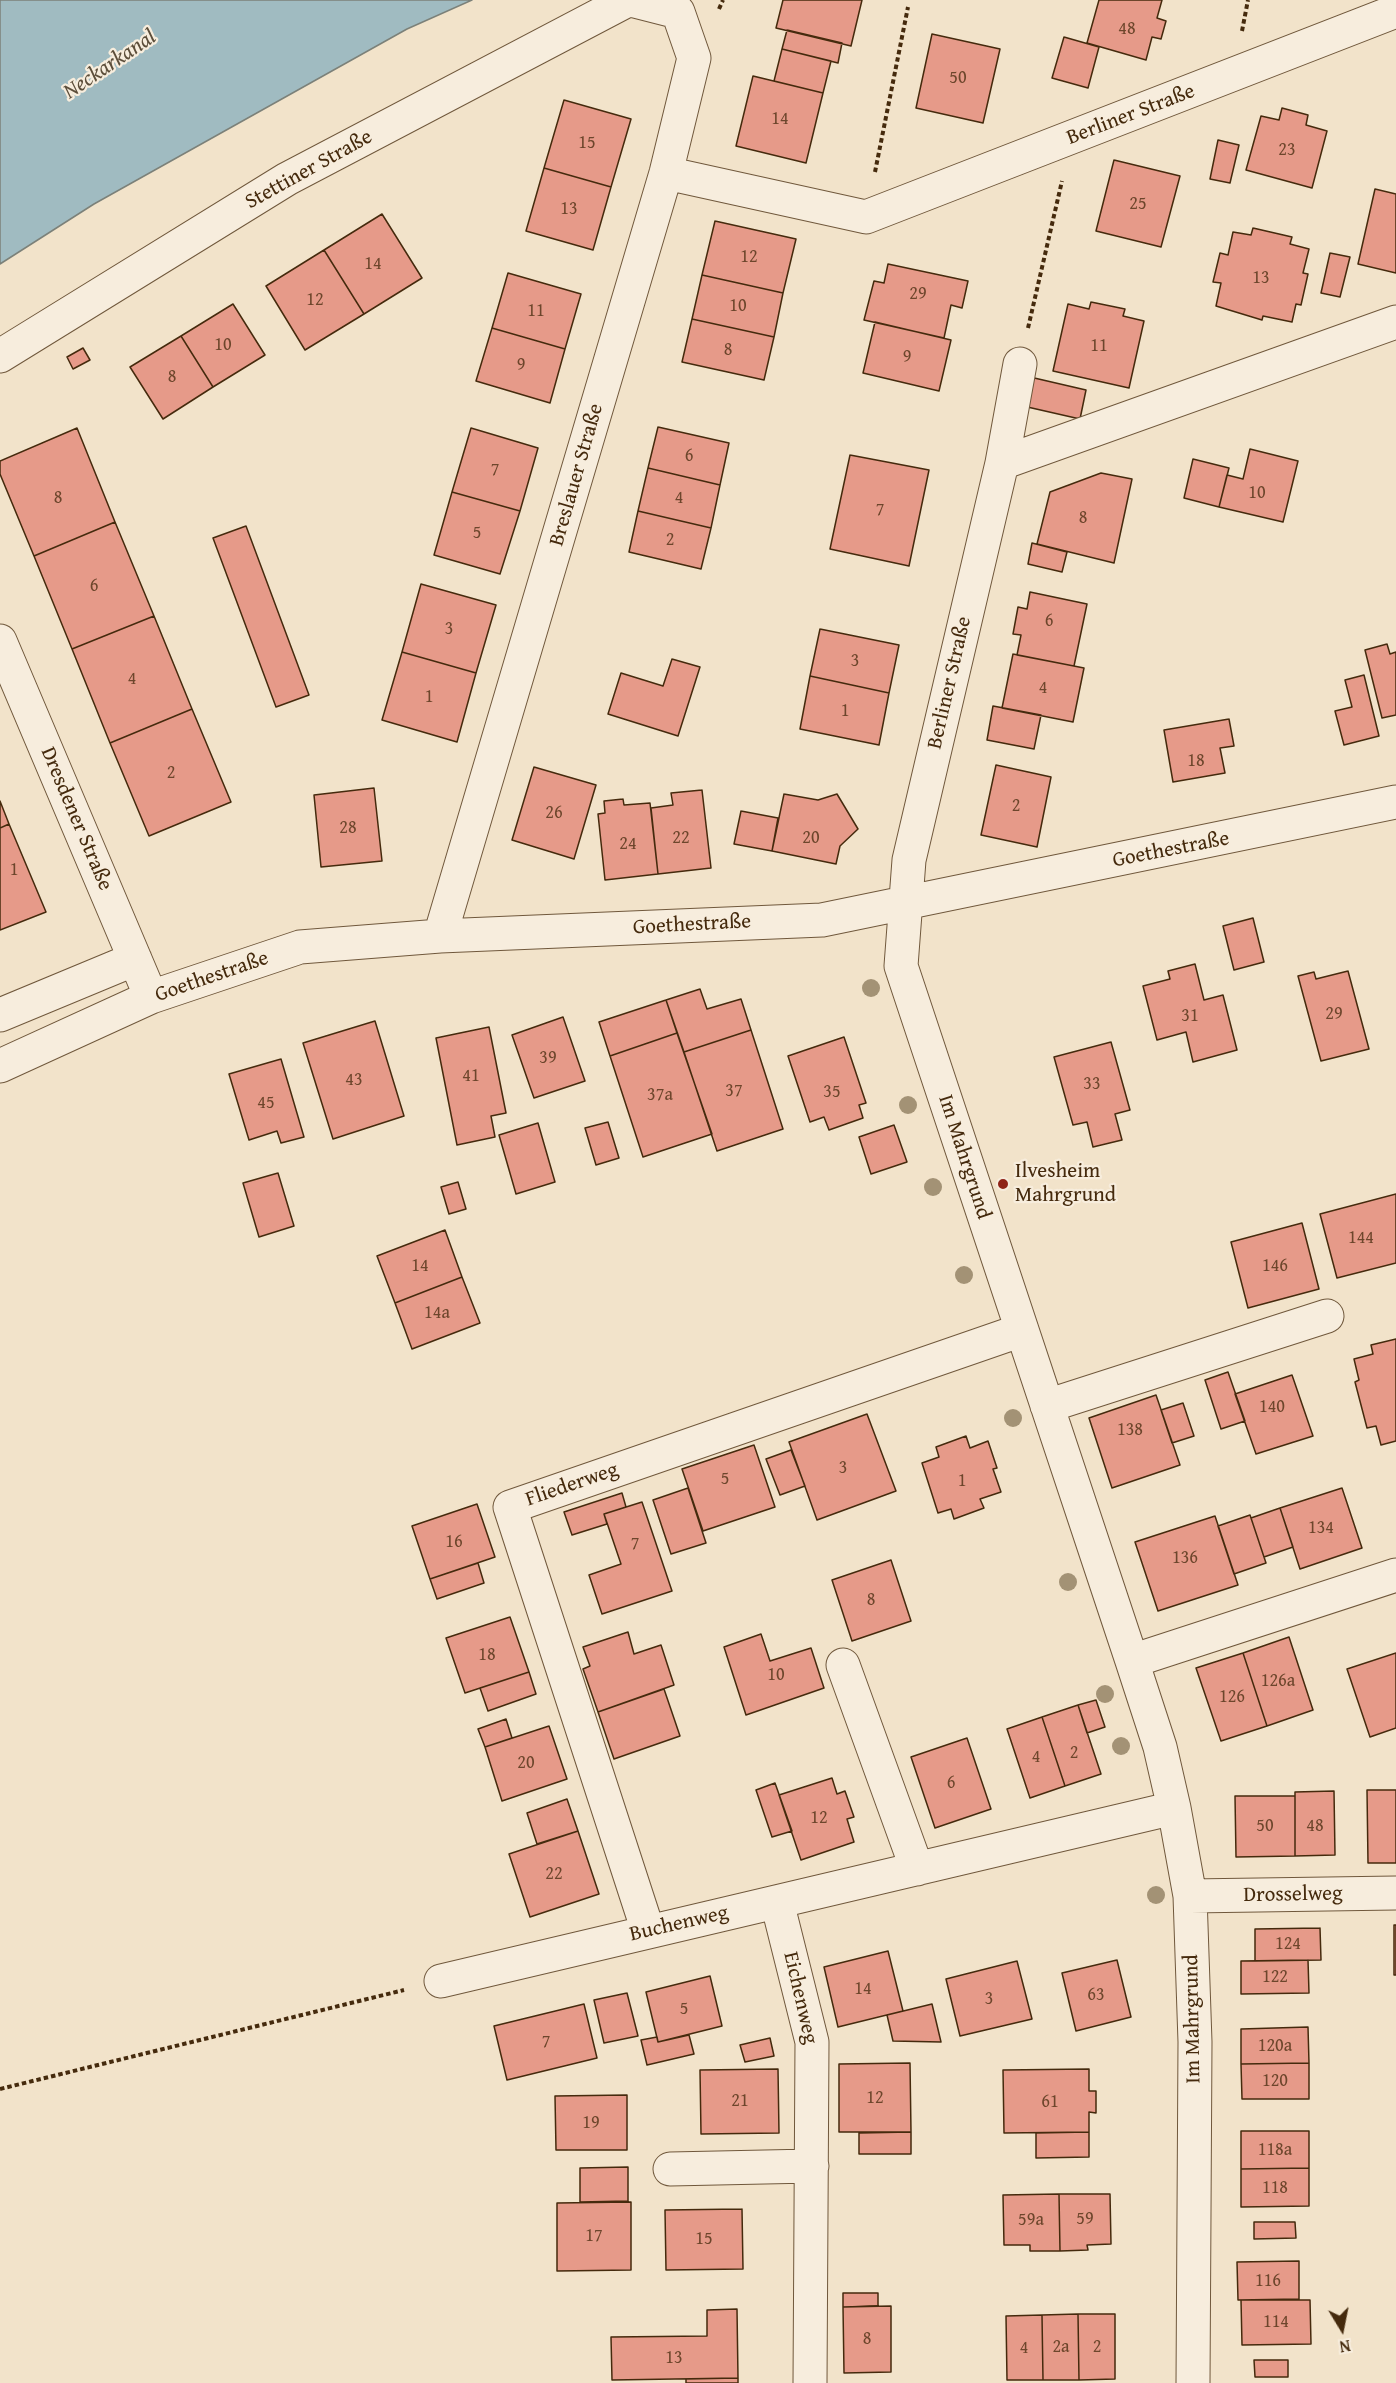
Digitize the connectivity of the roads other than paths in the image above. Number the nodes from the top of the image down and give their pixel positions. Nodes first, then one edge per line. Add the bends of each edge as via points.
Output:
1 (630, 0) edge
2 (1396, 11) edge
3 (678, 12) joint
4 (666, 173) junction
5 (1396, 322) edge
6 (0, 356) edge
7 (1020, 364) road end
8 (1002, 463) junction
9 (0, 641) edge
10 (1396, 802) edge
11 (906, 904) junction
12 (440, 936) junction
13 (135, 959) junction
14 (151, 997) junction
15 (0, 1015) edge
16 (0, 1066) edge
17 (1326, 1316) dead end
18 (1022, 1330) junction
19 (1047, 1406) junction
20 (1396, 1575) edge
21 (1132, 1662) junction
22 (843, 1665) dead end
23 (1174, 1808) junction
24 (916, 1869) junction
25 (1396, 1893) edge
26 (1190, 1896) junction
27 (777, 1902) junction
28 (648, 1931) junction
29 (441, 1981) road end
30 (812, 2166) junction
31 (670, 2169) dead end
32 (810, 2383) edge
33 (1192, 2383) edge

1 - 3 street, Stettiner Straße
1 - 6 street, Stettiner Straße via 287,179
2 - 4 street, Berliner Straße via 866,217
3 - 4 street, Breslauer Straße via 694,58
4 - 12 street, Breslauer Straße
5 - 8 street
7 - 8 street, Berliner Straße
8 - 11 street, Berliner Straße via 909,860
9 - 13 street, Dresdener Straße
10 - 11 street, Goethestraße
11 - 12 street, Goethestraße via 822,920
11 - 18 street, Im Mahrgrund via 901,966
12 - 14 street, Goethestraße via 300,947
13 - 14 street, Dresdener Straße
13 - 15 street
14 - 16 street, Goethestraße
17 - 19 street
18 - 19 street, Im Mahrgrund
18 - 28 street, Fliederweg via 510,1507
19 - 21 street, Im Mahrgrund
20 - 21 street
21 - 23 street, Im Mahrgrund via 1160,1747
22 - 24 street
23 - 24 street, Buchenweg
23 - 26 street, Im Mahrgrund
24 - 27 street, Buchenweg
25 - 26 street, Drosselweg
26 - 33 street, Im Mahrgrund via 1195,2042
27 - 28 street, Buchenweg
27 - 30 street, Eichenweg via 812,2042
28 - 29 street, Buchenweg
30 - 31 street
30 - 32 street, Eichenweg

